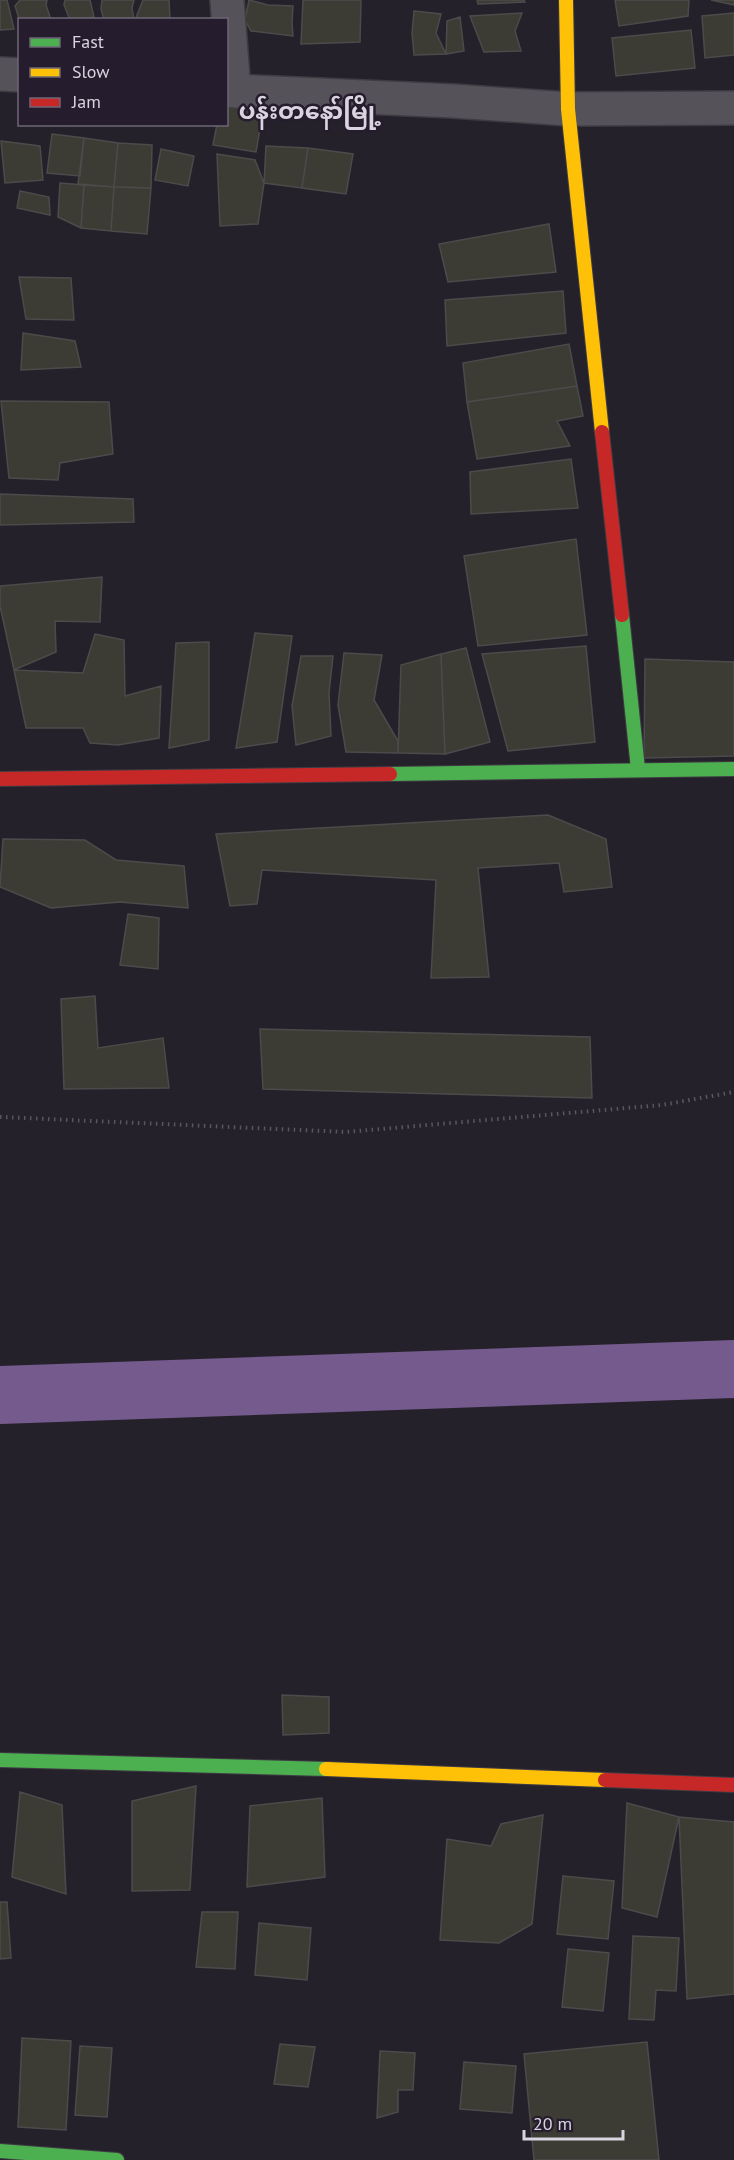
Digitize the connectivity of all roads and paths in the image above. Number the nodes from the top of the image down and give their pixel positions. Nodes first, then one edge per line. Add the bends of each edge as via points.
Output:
1 (227, 0) edge
2 (566, 0) edge
3 (228, 18) edge
4 (228, 30) edge
5 (0, 74) edge
6 (18, 75) edge
7 (230, 91) edge
8 (734, 108) edge
9 (568, 109) junction
10 (638, 769) junction
11 (734, 769) edge
12 (0, 780) edge
13 (734, 1092) edge
14 (0, 1117) edge
15 (0, 1760) edge
16 (734, 1785) edge
17 (0, 2151) edge
18 (117, 2160) edge

1 - 3 street
2 - 9 street
4 - 7 street
5 - 6 street
7 - 9 street
8 - 9 street
9 - 10 street
10 - 11 street
10 - 12 street
13 - 14 path via 662,1105 346,1132
15 - 16 street
17 - 18 street

